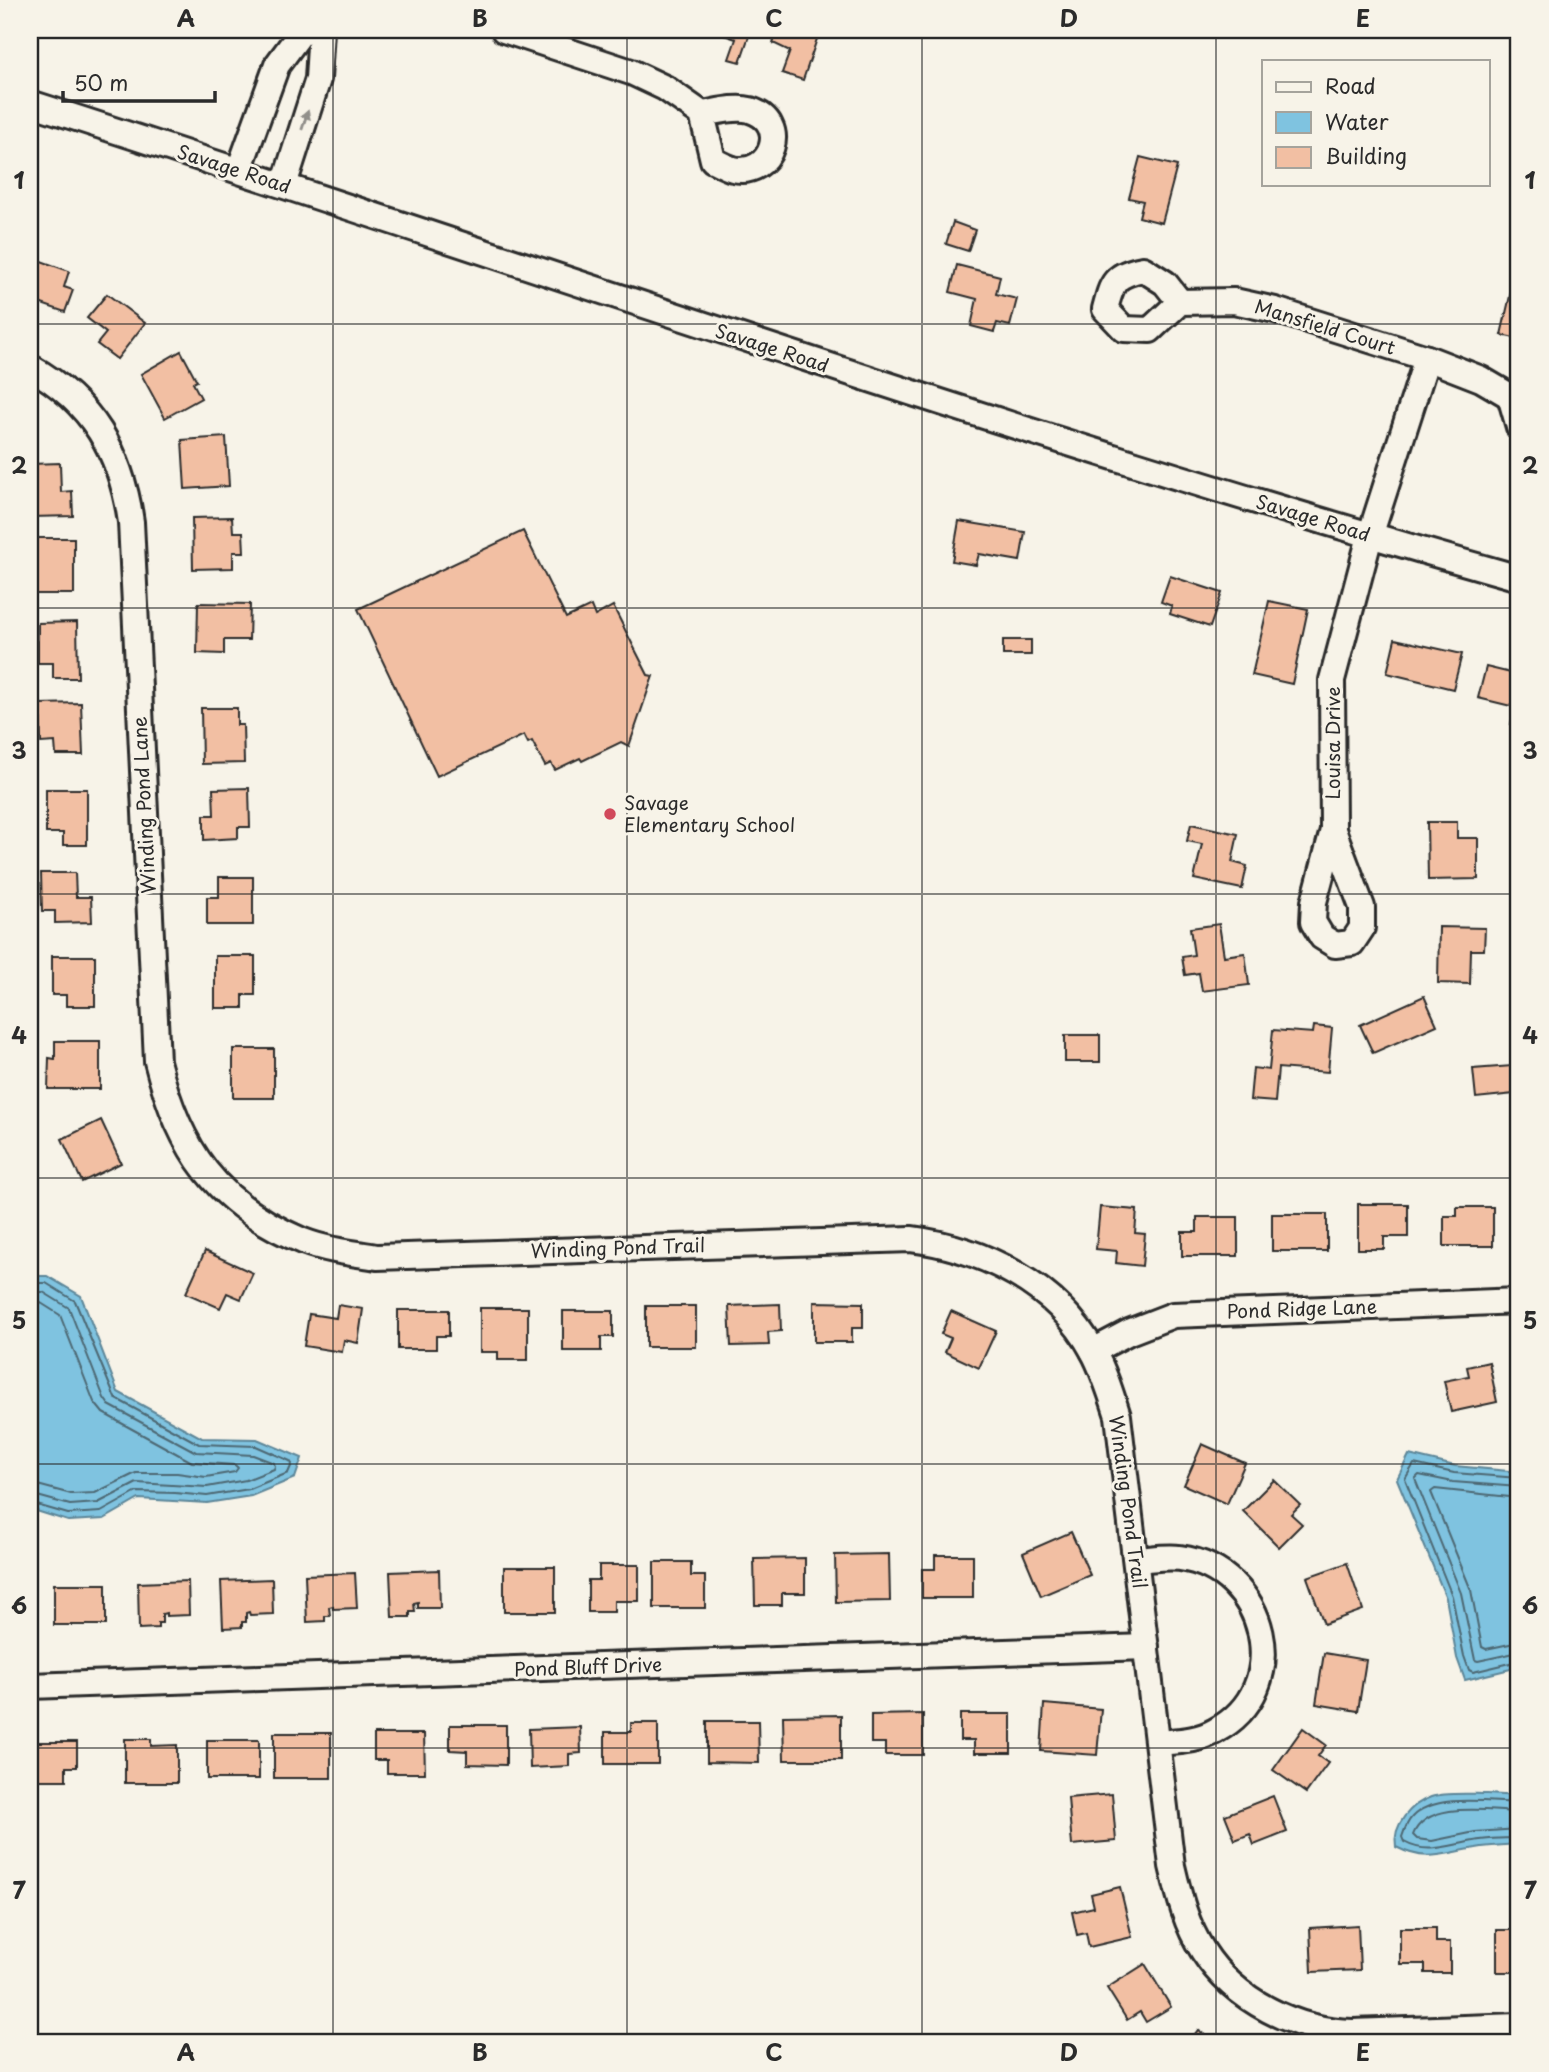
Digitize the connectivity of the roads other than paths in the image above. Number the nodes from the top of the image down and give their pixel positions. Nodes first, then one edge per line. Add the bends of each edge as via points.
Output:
1 (303, 30) edge
2 (321, 30) edge
3 (504, 30) edge
4 (30, 103) edge
5 (702, 114) dead end
6 (239, 170) junction
7 (284, 185) junction
8 (1180, 302) dead end
9 (1427, 358) junction
10 (30, 367) edge
11 (1515, 396) edge
12 (1519, 427) edge
13 (1370, 536) junction
14 (1519, 578) edge
15 (1333, 830) dead end
16 (283, 1230) joint
17 (1519, 1301) edge
18 (1093, 1351) junction
19 (1137, 1560) junction
20 (1146, 1647) junction
21 (30, 1686) edge
22 (1158, 1743) junction
23 (1519, 2026) edge

1 - 6 street via 277,65
7 -> 2 street via 318,79
3 - 5 street via 631,72 665,88
4 - 6 street, Savage Road
6 - 7 street, Savage Road
7 - 13 street, Savage Road via 1015,426
8 - 9 street, Mansfield Court via 1234,301 1275,310
9 - 11 street, Mansfield Court
9 - 13 street
10 - 16 street, Winding Pond Lane via 90,416 109,444 127,495 154,1030 166,1098 182,1136 217,1184 251,1213
11 - 12 street, Mansfield Court
13 - 14 street, Savage Road
13 - 15 street, Louisa Drive via 1332,680
16 - 18 street, Winding Pond Trail via 304,1241 377,1257 884,1239 939,1243 989,1259 1029,1283 1065,1314
17 - 18 street, Pond Ridge Lane via 1173,1315
18 - 19 street, Winding Pond Trail via 1118,1416
19 - 20 street, Winding Pond Trail
19 - 22 street via 1179,1558 1213,1568 1246,1598 1256,1614 1264,1649 1253,1692 1227,1724 1197,1739
20 - 21 street, Pond Bluff Drive
20 - 22 street, Winding Pond Trail
22 - 23 street, Winding Pond Trail via 1179,1899 1213,1966 1254,2001 1288,2019 1332,2032

